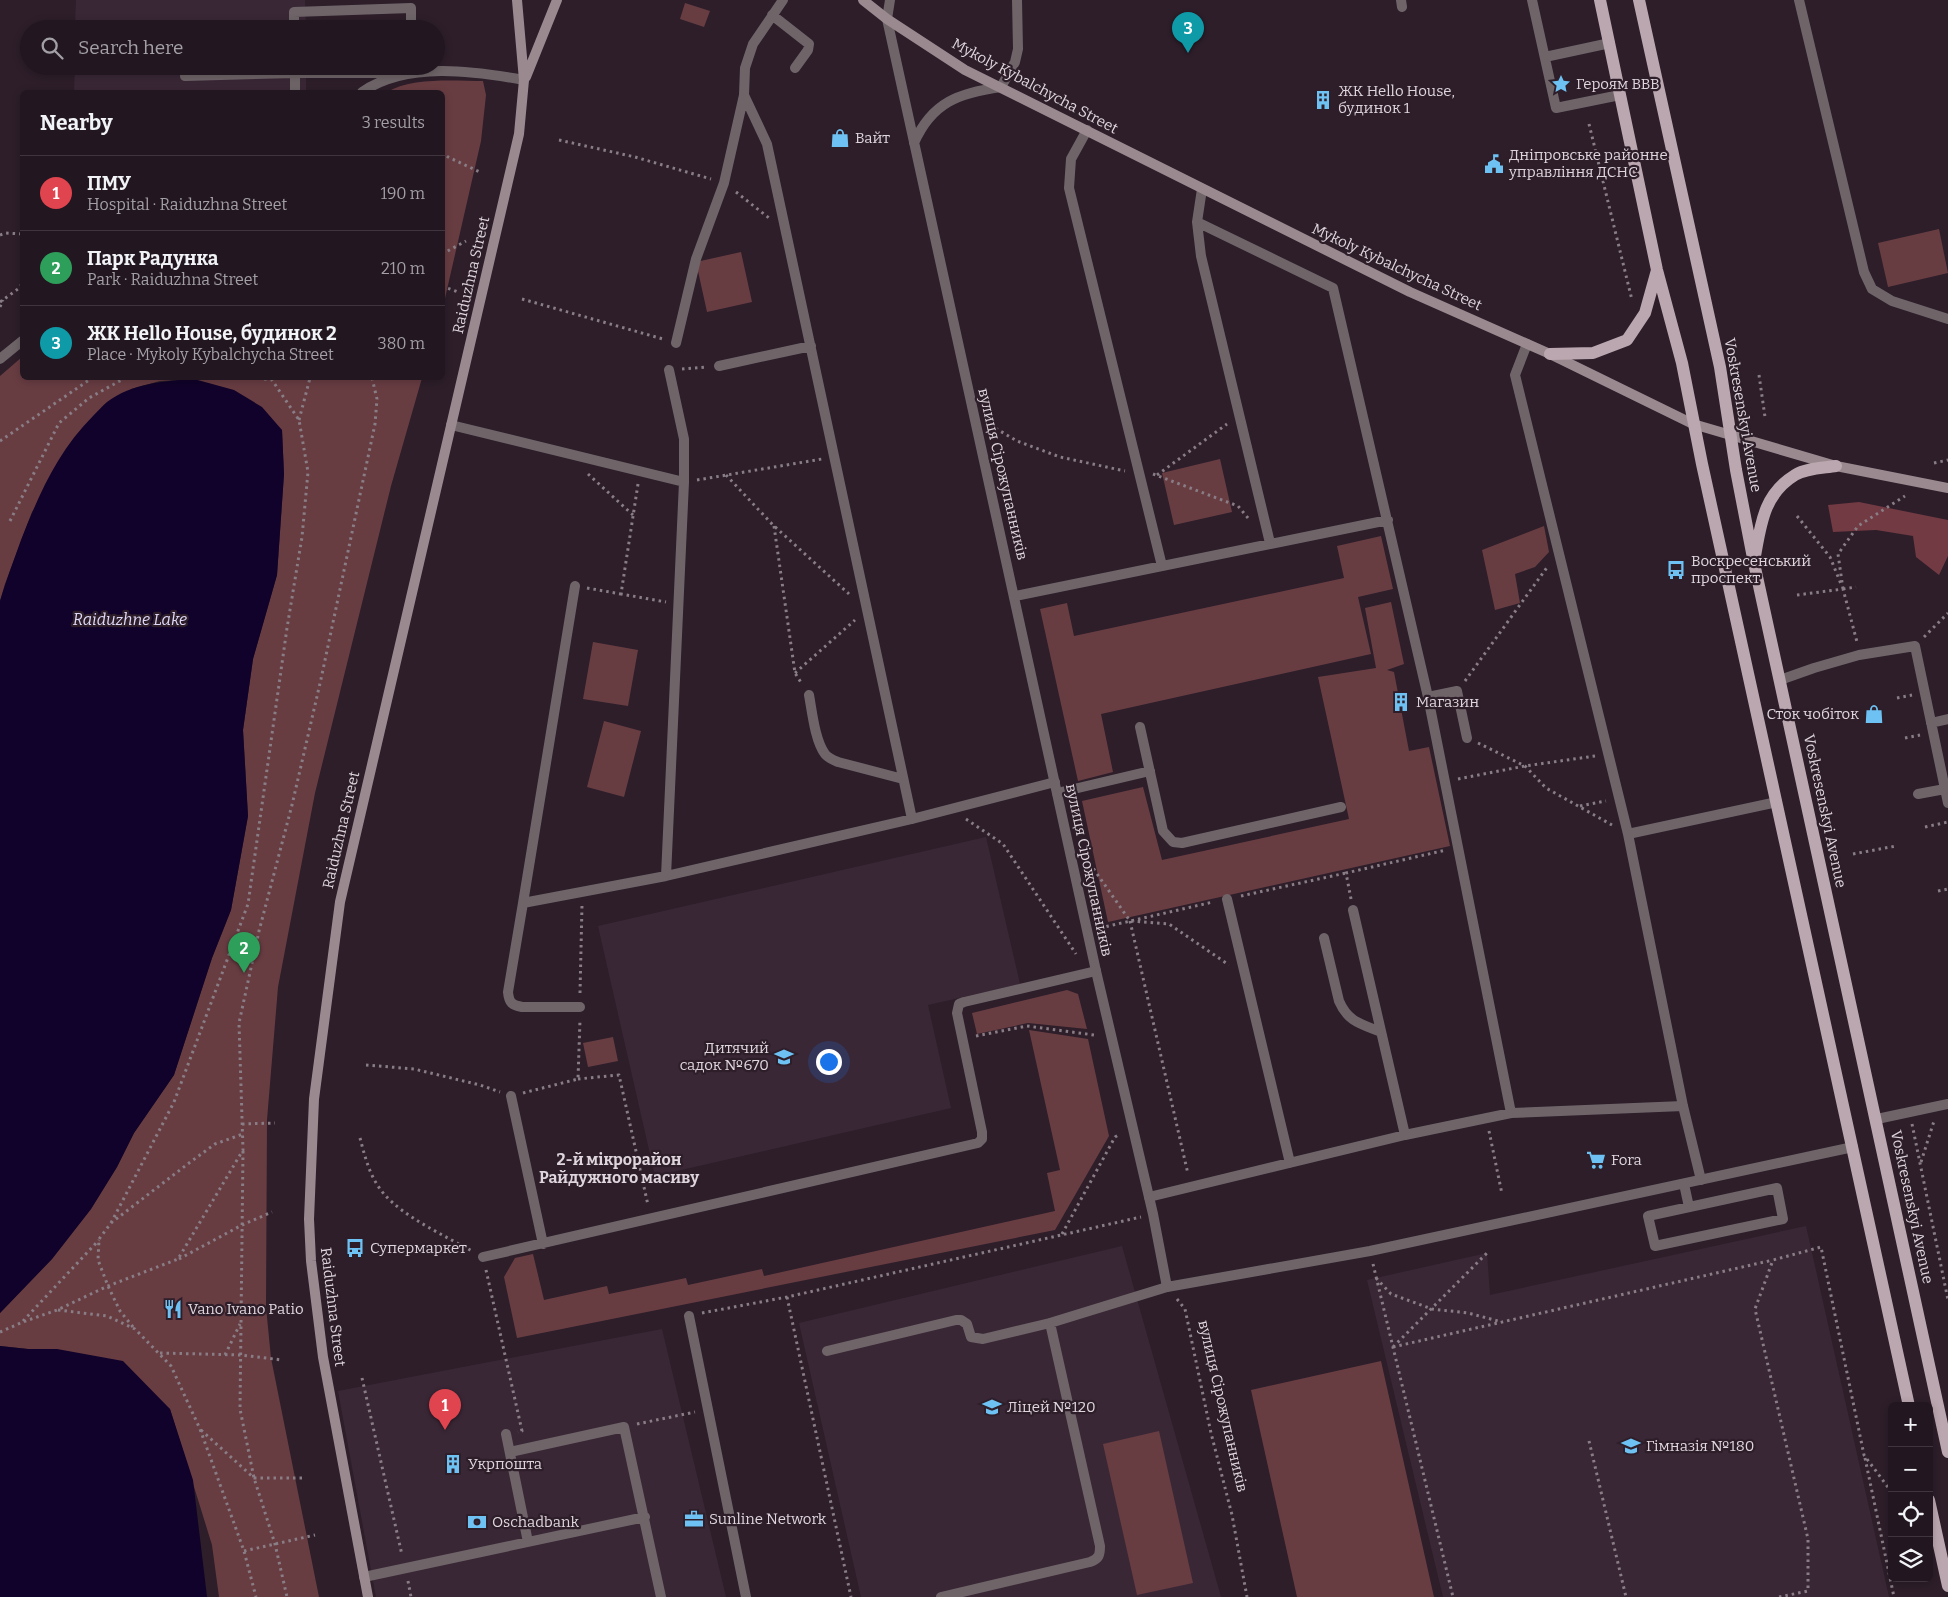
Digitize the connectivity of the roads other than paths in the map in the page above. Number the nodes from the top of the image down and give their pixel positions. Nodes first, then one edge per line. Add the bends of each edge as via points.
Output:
1 (517, 0) edge
2 (557, 0) edge
3 (863, 0) edge
4 (890, 0) edge
5 (1017, 0) edge
6 (1532, 0) edge
7 (1600, 0) edge
8 (1639, 0) edge
9 (1799, 0) edge
10 (781, 1) edge
11 (772, 15) junction
12 (888, 19) junction
13 (294, 20) edge
14 (411, 20) edge
15 (1610, 43) junction
16 (1545, 57) junction
17 (795, 68) dead end
18 (445, 71) edge
19 (203, 75) edge
20 (295, 75) edge
21 (397, 75) edge
22 (185, 76) dead end
23 (524, 80) junction
24 (1001, 87) junction
25 (295, 90) edge
26 (366, 90) edge
27 (744, 95) junction
28 (1620, 95) junction
29 (1087, 130) junction
30 (914, 144) junction
31 (1202, 189) junction
32 (1197, 222) junction
33 (1658, 270) junction
34 (1948, 318) edge
35 (20, 343) edge
36 (676, 343) road end
37 (1527, 344) junction
38 (811, 346) junction
39 (1550, 354) junction
40 (0, 359) edge
41 (719, 366) road end
42 (669, 370) road end
43 (1693, 424) junction
44 (451, 425) junction
45 (1730, 434) junction
46 (1836, 466) junction
47 (684, 482) junction
48 (1948, 488) edge
49 (1388, 520) junction
50 (1270, 543) junction
51 (1754, 563) junction
52 (1162, 566) junction
53 (575, 586) road end
54 (1015, 596) junction
55 (1780, 680) junction
56 (809, 695) road end
57 (1428, 697) junction
58 (1948, 719) edge
59 (1931, 723) junction
60 (1140, 727) dead end
61 (1467, 738) road end
62 (1150, 771) junction
63 (903, 779) junction
64 (1055, 782) junction
65 (1945, 789) junction
66 (1058, 793) junction
67 (1918, 794) dead end
68 (1777, 802) junction
69 (1948, 804) edge
70 (1340, 807) dead end
71 (912, 819) junction
72 (1628, 834) junction
73 (666, 876) junction
74 (1227, 899) dead end
75 (523, 903) junction
76 (1353, 910) road end
77 (1324, 938) dead end
78 (1096, 971) junction
79 (580, 1007) road end
80 (1382, 1032) junction
81 (512, 1096) road end
82 (1943, 1105) edge
83 (1683, 1106) junction
84 (1511, 1113) junction
85 (1877, 1119) junction
86 (1405, 1135) junction
87 (1853, 1147) junction
88 (1290, 1163) junction
89 (1701, 1180) junction
90 (1684, 1184) junction
91 (1149, 1197) junction
92 (1689, 1207) junction
93 (543, 1244) junction
94 (482, 1257) road end
95 (1168, 1287) junction
96 (689, 1316) road end
97 (1050, 1323) junction
98 (827, 1351) dead end
99 (1908, 1402) edge
100 (506, 1434) road end
101 (1947, 1447) edge
102 (510, 1452) junction
103 (644, 1517) junction
104 (1933, 1518) edge
105 (528, 1542) junction
106 (364, 1577) junction
107 (1948, 1586) edge
108 (368, 1597) edge
109 (661, 1597) edge
110 (746, 1597) edge
111 (941, 1597) edge

1 - 23 street, Raiduzhna Street
2 - 23 street, Raiduzhna Street
3 - 12 street, Mykoly Kybalchycha Street
4 - 12 street, вулиця Сірожупанників
5 - 24 street via 1018,49 1015,62
6 - 16 street
7 - 15 main road
8 - 45 main road, Voskresenskyi Avenue via 1720,367
9 - 34 street via 1864,272 1872,288 1892,302
10 - 11 street
11 - 17 street via 808,44 808,50
11 - 27 street via 753,44 745,68
12 - 24 street, Mykoly Kybalchycha Street via 965,70
12 - 30 street, вулиця Сірожупанників
13 - 14 street via 294,12 411,8
15 - 16 street
15 - 28 main road
16 - 28 street via 1556,108
18 - 23 street
19 - 22 street
20 - 25 street
21 - 26 street
23 - 44 street, Raiduzhna Street via 519,134
24 - 29 street, Mykoly Kybalchycha Street
24 - 30 street via 953,98 931,116
27 - 36 street via 724,183 696,259
27 - 38 street via 767,144
28 - 33 main road
29 - 31 street, Mykoly Kybalchycha Street
29 - 52 street via 1071,159 1069,188
30 - 54 street, вулиця Сірожупанників
31 - 32 street
31 - 37 street, Mykoly Kybalchycha Street via 1410,292
32 - 49 street via 1333,288
32 - 50 street via 1201,256
33 - 39 main road via 1646,313 1627,340 1593,353
33 - 43 main road via 1682,362
35 - 40 street
37 - 39 street, Mykoly Kybalchycha Street
37 - 72 street via 1515,375
38 - 41 street
38 - 63 street
39 - 43 street, Mykoly Kybalchycha Street
42 - 47 street via 684,439
43 - 45 street, Mykoly Kybalchycha Street
43 - 68 main road
44 - 47 street
44 - 106 street, Raiduzhna Street via 340,902 314,1100 308,1219 311,1261 323,1357
45 - 46 street, Mykoly Kybalchycha Street
45 - 51 main road, Voskresenskyi Avenue
46 - 48 street, Mykoly Kybalchycha Street
46 - 51 main road via 1796,474 1778,489 1768,502 1761,523
47 - 73 street
49 - 50 street
49 - 57 street
50 - 52 street
51 - 55 main road, Voskresenskyi Avenue
52 - 54 street
53 - 75 street
54 - 64 street, вулиця Сірожупанників
55 - 59 street via 1859,656 1915,646
55 - 85 main road, Voskresenskyi Avenue
56 - 63 street via 819,742 829,758
57 - 61 street via 1457,691
57 - 84 street
58 - 59 street
59 - 65 street
60 - 62 street
62 - 66 street
62 - 70 street via 1163,831 1173,842 1182,843
63 - 71 street
64 - 66 street, вулиця Сірожупанників
64 - 71 street
65 - 67 street
65 - 69 street
66 - 78 street, вулиця Сірожупанників
68 - 72 street
68 - 87 main road
71 - 73 street
72 - 83 street
73 - 75 street
74 - 88 street
75 - 79 street via 509,1001 522,1007
76 - 80 street
77 - 80 street via 1342,1009 1356,1022
78 - 91 street, вулиця Сірожупанників
78 - 93 street via 959,1004 957,1013 982,1132 978,1143
80 - 86 street
81 - 93 street
82 - 85 street
83 - 84 street
83 - 89 street
84 - 86 street
85 - 101 main road, Voskresenskyi Avenue
86 - 88 street
87 - 89 street
87 - 99 main road
88 - 91 street
89 - 90 street
90 - 92 street
90 - 95 street via 1370,1251
91 - 95 street, вулиця Сірожупанників
92 - 92 street via 1777,1188 1783,1219 1655,1246 1648,1216
93 - 94 street
95 - 97 street
96 - 110 street
97 - 98 street via 976,1339 971,1337 964,1322 956,1320
97 - 111 street via 1100,1554 1090,1562
100 - 102 street
102 - 103 street via 624,1427
102 - 105 street
103 - 105 street
103 - 109 street
104 - 107 main road
105 - 106 street
106 - 108 street, Raiduzhna Street

